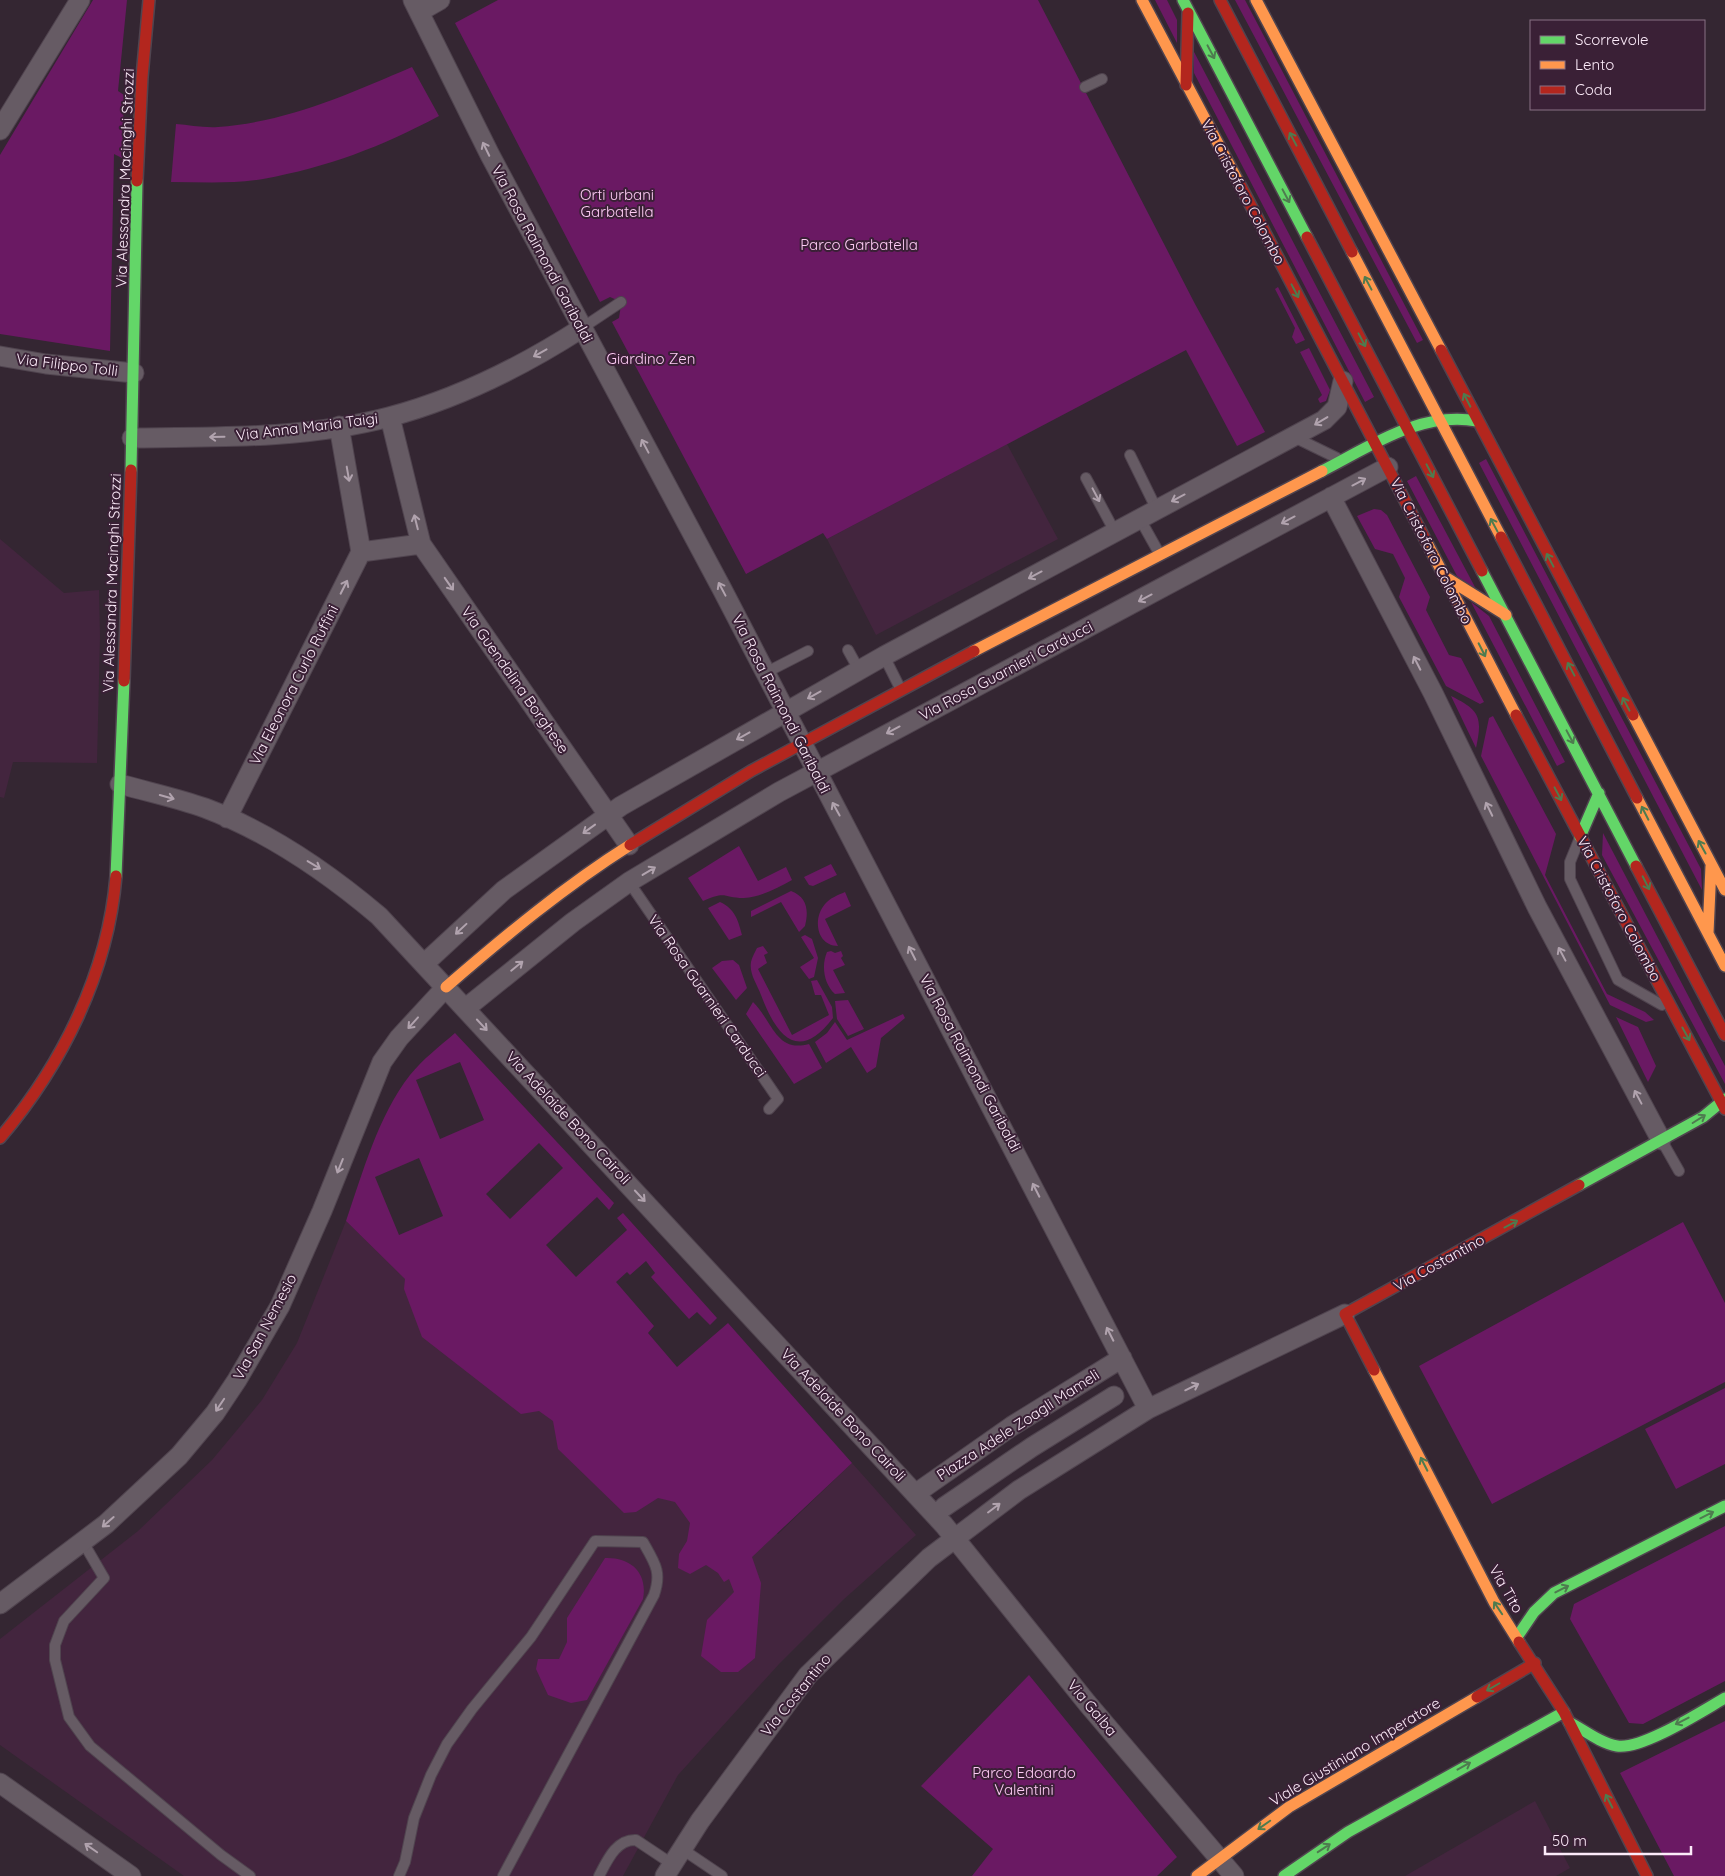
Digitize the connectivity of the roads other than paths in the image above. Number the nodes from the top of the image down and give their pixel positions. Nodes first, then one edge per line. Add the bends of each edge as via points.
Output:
1 (80, 0) edge
2 (149, 0) edge
3 (440, 0) edge
4 (1142, 0) edge
5 (1220, 0) edge
6 (1256, 0) edge
7 (1186, 4) edge
8 (416, 6) edge
9 (1102, 79) dead end
10 (1186, 85) junction
11 (1086, 87) dead end
12 (0, 130) edge
13 (621, 302) dead end
14 (582, 328) junction
15 (0, 356) edge
16 (134, 373) junction
17 (1343, 381) junction
18 (390, 417) junction
19 (1438, 420) junction
20 (1477, 421) junction
21 (339, 426) junction
22 (1407, 428) junction
23 (1294, 437) junction
24 (132, 438) junction
25 (1375, 444) junction
26 (1130, 455) dead end
27 (1343, 461) junction
28 (1388, 467) junction
29 (1086, 478) dead end
30 (1331, 497) junction
31 (1158, 510) junction
32 (1140, 519) junction
33 (1116, 532) junction
34 (421, 544) junction
35 (361, 552) junction
36 (1159, 553) junction
37 (1445, 577) junction
38 (1507, 616) junction
39 (848, 650) dead end
40 (808, 651) dead end
41 (884, 656) junction
42 (859, 670) junction
43 (765, 673) junction
44 (900, 689) junction
45 (785, 712) junction
46 (800, 742) junction
47 (816, 772) junction
48 (120, 784) junction
49 (1599, 793) junction
50 (608, 815) junction
51 (227, 818) junction
52 (1580, 837) junction
53 (629, 845) junction
54 (611, 857) junction
55 (1711, 866) junction
56 (629, 882) junction
57 (1725, 890) edge
58 (1708, 934) junction
59 (425, 963) junction
60 (1725, 966) edge
61 (446, 987) junction
62 (466, 1008) junction
63 (1674, 1012) junction
64 (1725, 1035) edge
65 (1724, 1103) edge
66 (769, 1108) dead end
67 (0, 1138) edge
68 (1661, 1140) junction
69 (1679, 1171) dead end
70 (1345, 1314) junction
71 (1122, 1358) junction
72 (1114, 1396) dead end
73 (1148, 1409) junction
74 (915, 1494) junction
75 (1725, 1506) edge
76 (944, 1508) dead end
77 (955, 1537) junction
78 (83, 1542) junction
79 (0, 1604) edge
80 (1517, 1637) junction
81 (1535, 1664) junction
82 (1725, 1698) edge
83 (1564, 1712) junction
84 (1569, 1722) junction
85 (0, 1783) edge
86 (1219, 1859) junction
87 (673, 1863) edge
88 (131, 1876) edge
89 (250, 1876) edge
90 (399, 1876) edge
91 (503, 1876) edge
92 (599, 1876) edge
93 (722, 1876) edge
94 (1197, 1876) edge
95 (1234, 1876) edge
96 (1284, 1876) edge
97 (1646, 1876) edge

1 - 12 street
2 - 16 main road, Via Alessandra Macinghi Strozzi via 141,110
3 - 8 street
4 - 10 main road, Via Cristoforo Colombo
19 -> 5 main road
20 -> 6 main road
7 - 10 main road
7 -> 22 main road
14 -> 8 street, Via Rosa Raimondi Garibaldi via 490,155
9 - 11 lane
10 -> 17 main road, Via Cristoforo Colombo
13 - 14 lane
14 -> 18 street, Via Anna Maria Taigi via 496,377
43 -> 14 street, Via Rosa Raimondi Garibaldi
15 - 16 street, Via Filippo Tolli
16 - 24 main road, Via Alessandra Macinghi Strozzi
17 -> 23 street via 1339,402 1333,412
17 - 25 main road, Via Cristoforo Colombo
18 - 21 street, Via Anna Maria Taigi
34 -> 18 street
19 - 20 main road
19 - 22 main road
58 -> 19 main road
55 -> 20 main road
21 -> 24 street, Via Anna Maria Taigi via 239,437
21 -> 35 street
22 - 25 main road
22 -> 38 main road
23 - 27 lane
23 -> 31 street
24 - 48 main road, Via Alessandra Macinghi Strozzi
25 - 27 main road
25 - 28 main road, Via Cristoforo Colombo
26 - 31 lane
27 - 36 main road
30 -> 28 street, Via Rosa Guarnieri Carducci
28 - 37 main road, Via Cristoforo Colombo
29 -> 33 lane
30 -> 47 street, Via Rosa Guarnieri Carducci
68 -> 30 street via 1537,907 1433,693
31 - 32 street
32 - 33 street
32 - 36 lane
33 -> 41 street
34 - 35 street
34 -> 50 street, Via Guendalina Borghese
51 -> 35 street, Via Eleonora Curlo Ruffini
36 - 44 main road
37 - 38 main road
37 -> 52 main road, Via Cristoforo Colombo
38 -> 49 main road
39 - 42 lane
40 - 43 lane
41 - 42 street
41 - 44 lane
42 -> 45 street
43 - 45 street, Via Rosa Raimondi Garibaldi
44 - 46 main road
45 - 46 street, Via Rosa Raimondi Garibaldi
45 -> 50 street
46 - 47 street, Via Rosa Raimondi Garibaldi
46 - 53 main road
56 -> 47 street, Via Rosa Guarnieri Carducci
71 -> 47 street, Via Rosa Raimondi Garibaldi
48 -> 51 street, Via Adelaide Bono Cairoli
48 - 67 main road, Via Alessandra Macinghi Strozzi via 112,912 87,998 43,1084
49 - 52 main road
49 -> 64 main road
50 - 53 street
50 -> 59 street via 504,890
51 -> 59 street, Via Adelaide Bono Cairoli via 322,870 378,916
52 - 63 main road, Via Cristoforo Colombo
52 - 63 lane via 1570,862 1570,879 1618,980
53 - 54 main road
54 - 56 street, Via Rosa Guarnieri Carducci
54 - 61 main road via 539,908
55 - 57 main road
55 - 58 main road
62 -> 56 street, Via Rosa Guarnieri Carducci via 573,922
56 - 66 lane, Via Rosa Guarnieri Carducci via 778,1099
58 - 60 main road
59 - 61 street, Via Adelaide Bono Cairoli
61 - 62 street, Via Adelaide Bono Cairoli
61 -> 78 street, Via San Nemesio via 399,1038 382,1062 287,1291 237,1380 215,1413 179,1456
62 -> 74 street, Via Adelaide Bono Cairoli
63 -> 65 main road, Via Cristoforo Colombo
68 -> 65 main road, Via Costantino
68 - 69 lane
70 -> 68 main road, Via Costantino
73 -> 70 street, Via Costantino
80 -> 70 main road, Via Tito via 1494,1602
71 - 73 street, Via Rosa Raimondi Garibaldi
71 - 74 street, Piazza Adele Zoagli Mameli via 1012,1426
72 - 76 street, Piazza Adele Zoagli Mameli via 1032,1447
77 -> 73 street via 1018,1490
74 - 77 street, Via Adelaide Bono Cairoli
80 -> 75 main road via 1534,1612 1554,1593
77 - 86 street, Via Galba via 1087,1703
77 - 87 street, Via Costantino via 892,1592 808,1675 700,1821
78 - 79 street, Via San Nemesio
78 - 89 lane via 104,1578 64,1621 55,1645 55,1660 69,1717 90,1746 220,1855
80 - 81 main road, Via Tito
81 - 83 main road, Via Tito
81 -> 86 main road, Viale Giustiniano Imperatore via 1289,1807
82 -> 84 main road via 1652,1736 1624,1746 1610,1743
83 - 84 main road, Via Tito
96 -> 83 main road via 1348,1832
97 -> 84 main road, Via Tito
88 -> 85 street
86 - 94 main road, Viale Giustiniano Imperatore
86 - 95 street, Via Galba
87 - 92 lane via 636,1840 630,1840 614,1851
87 - 93 lane
90 - 91 lane via 414,1818 446,1744 530,1638 595,1541 643,1542 659,1576 654,1596

